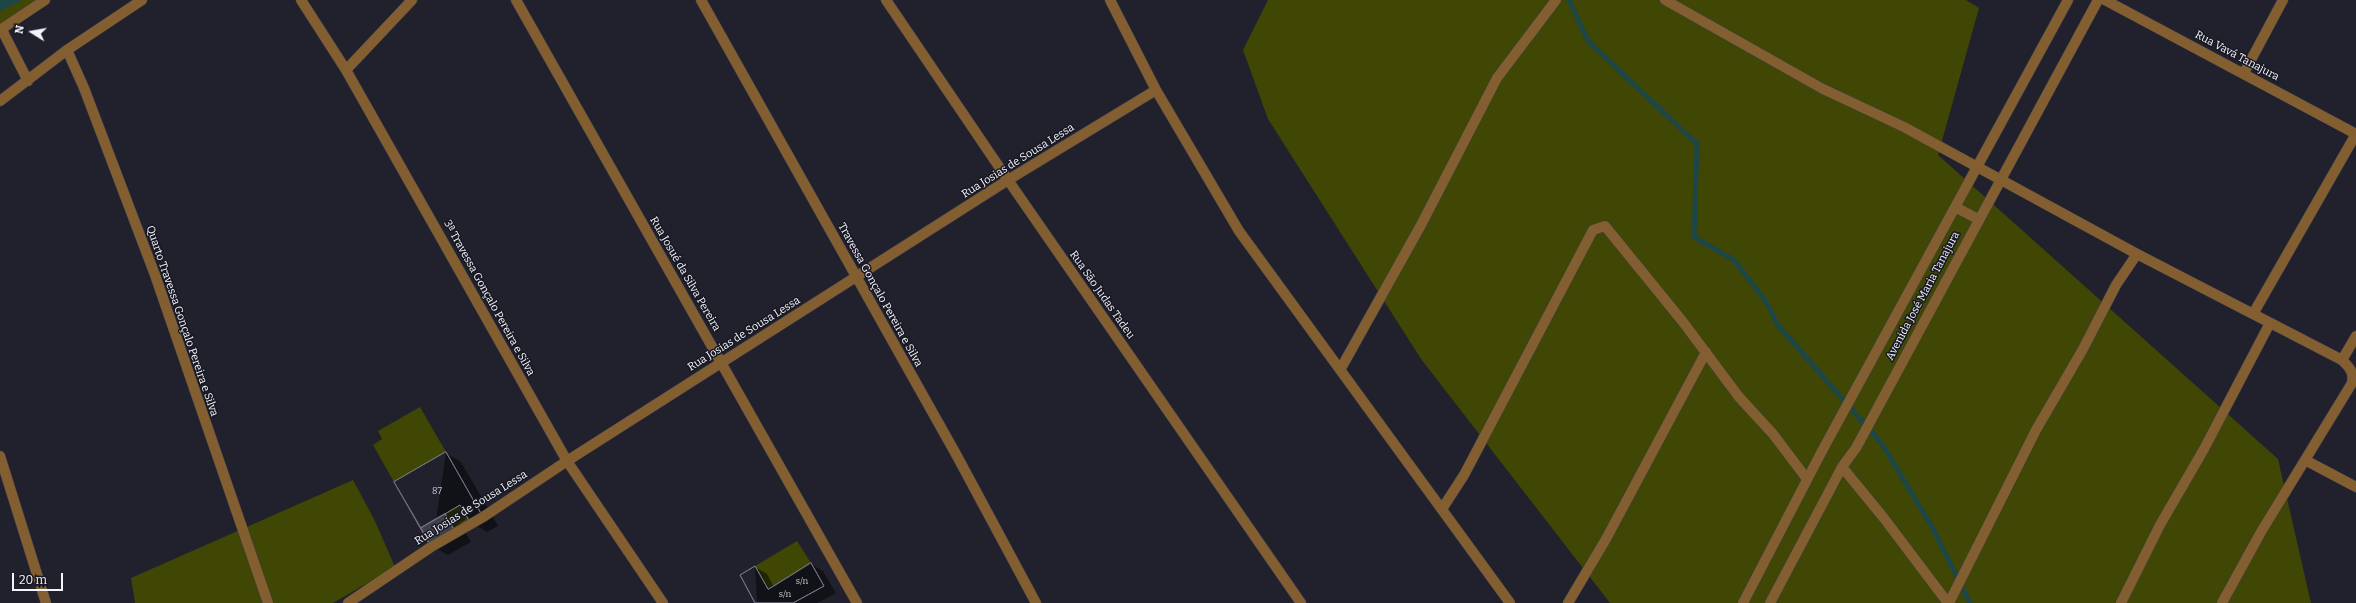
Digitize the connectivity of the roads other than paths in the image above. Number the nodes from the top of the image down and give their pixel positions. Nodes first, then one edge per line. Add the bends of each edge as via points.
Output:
1 (45, 0) edge
2 (142, 0) edge
3 (301, 0) edge
4 (412, 0) edge
5 (516, 0) edge
6 (701, 0) edge
7 (886, 0) edge
8 (1110, 0) edge
9 (1556, 0) edge
10 (1665, 0) edge
11 (2068, 0) edge
12 (2098, 0) edge
13 (2105, 0) edge
14 (2283, 0) edge
15 (1, 30) edge
16 (67, 50) junction
17 (346, 70) junction
18 (2244, 73) junction
19 (28, 81) junction
20 (1156, 90) junction
21 (0, 101) edge
22 (2356, 134) edge
23 (1976, 167) junction
24 (1008, 180) junction
25 (2000, 180) junction
26 (1955, 207) junction
27 (1978, 219) junction
28 (2137, 254) junction
29 (857, 277) junction
30 (2253, 314) junction
31 (2270, 323) junction
32 (2356, 336) edge
33 (1706, 352) junction
34 (2342, 360) junction
35 (721, 362) junction
36 (1340, 370) junction
37 (0, 456) edge
38 (2306, 460) junction
39 (567, 461) junction
40 (1842, 467) junction
41 (1807, 479) junction
42 (2356, 487) edge
43 (1442, 509) junction
44 (46, 603) edge
45 (268, 603) edge
46 (348, 603) edge
47 (663, 603) edge
48 (857, 603) edge
49 (1036, 603) edge
50 (1302, 603) edge
51 (1510, 603) edge
52 (1568, 603) edge
53 (1743, 603) edge
54 (1770, 603) edge
55 (1949, 603) edge
56 (2121, 603) edge
57 (2222, 603) edge

1 - 15 street
2 - 16 street
3 - 17 street, 3ª Travessa Gonçalo Pereira e Silva
4 - 17 street
5 - 35 street, Rua Josué da Silva Pereira
6 - 29 street, Travessa Gonçalo Pereira e Silva
7 - 24 street, Rua São Judas Tadeu
8 - 20 street
9 - 36 street via 1497,78 1421,225
10 - 23 street via 1823,89 1904,127
11 - 23 street, Avenida José Maria Tanajura
12 - 25 street, Avenida José Maria Tanajura
13 - 18 street, Rua Vavá Tanajura
14 - 18 street
15 - 19 street
16 - 19 street
16 - 45 street, Quarto Travessa Gonçalo Pereira e Silva via 155,275
17 - 39 street, 3ª Travessa Gonçalo Pereira e Silva
18 - 22 street, Rua Vavá Tanajura
19 - 21 street
20 - 24 street, Rua Josias de Sousa Lessa
20 - 36 street via 1239,231
22 - 30 street
23 - 25 street
23 - 26 street, Avenida José Maria Tanajura
24 - 29 street, Rua Josias de Sousa Lessa
24 - 50 street, Rua São Judas Tadeu
25 - 27 street, Avenida José Maria Tanajura
25 - 28 street
26 - 27 street
26 - 41 street, Avenida José Maria Tanajura
27 - 40 street, Avenida José Maria Tanajura via 1856,448
28 - 30 street
28 - 55 street via 2116,285 2083,349 2036,430
29 - 35 street, Rua Josias de Sousa Lessa
29 - 49 street, Travessa Gonçalo Pereira e Silva
30 - 31 street
31 - 34 street
31 - 56 street via 2204,449 2160,525
32 - 34 street
33 - 41 street via 1739,397 1773,434
33 - 43 street via 1605,226 1593,230 1464,475
33 - 52 street via 1606,539
34 - 38 street via 2353,374 2352,383
35 - 39 street, Rua Josias de Sousa Lessa
35 - 48 street, Rua Josué da Silva Pereira
36 - 43 street
37 - 44 street
38 - 42 street
38 - 57 street via 2261,532
39 - 46 street, Rua Josias de Sousa Lessa
39 - 47 street, 3ª Travessa Gonçalo Pereira e Silva
40 - 54 street, Avenida José Maria Tanajura
40 - 55 street
41 - 53 street, Avenida José Maria Tanajura
43 - 51 street

